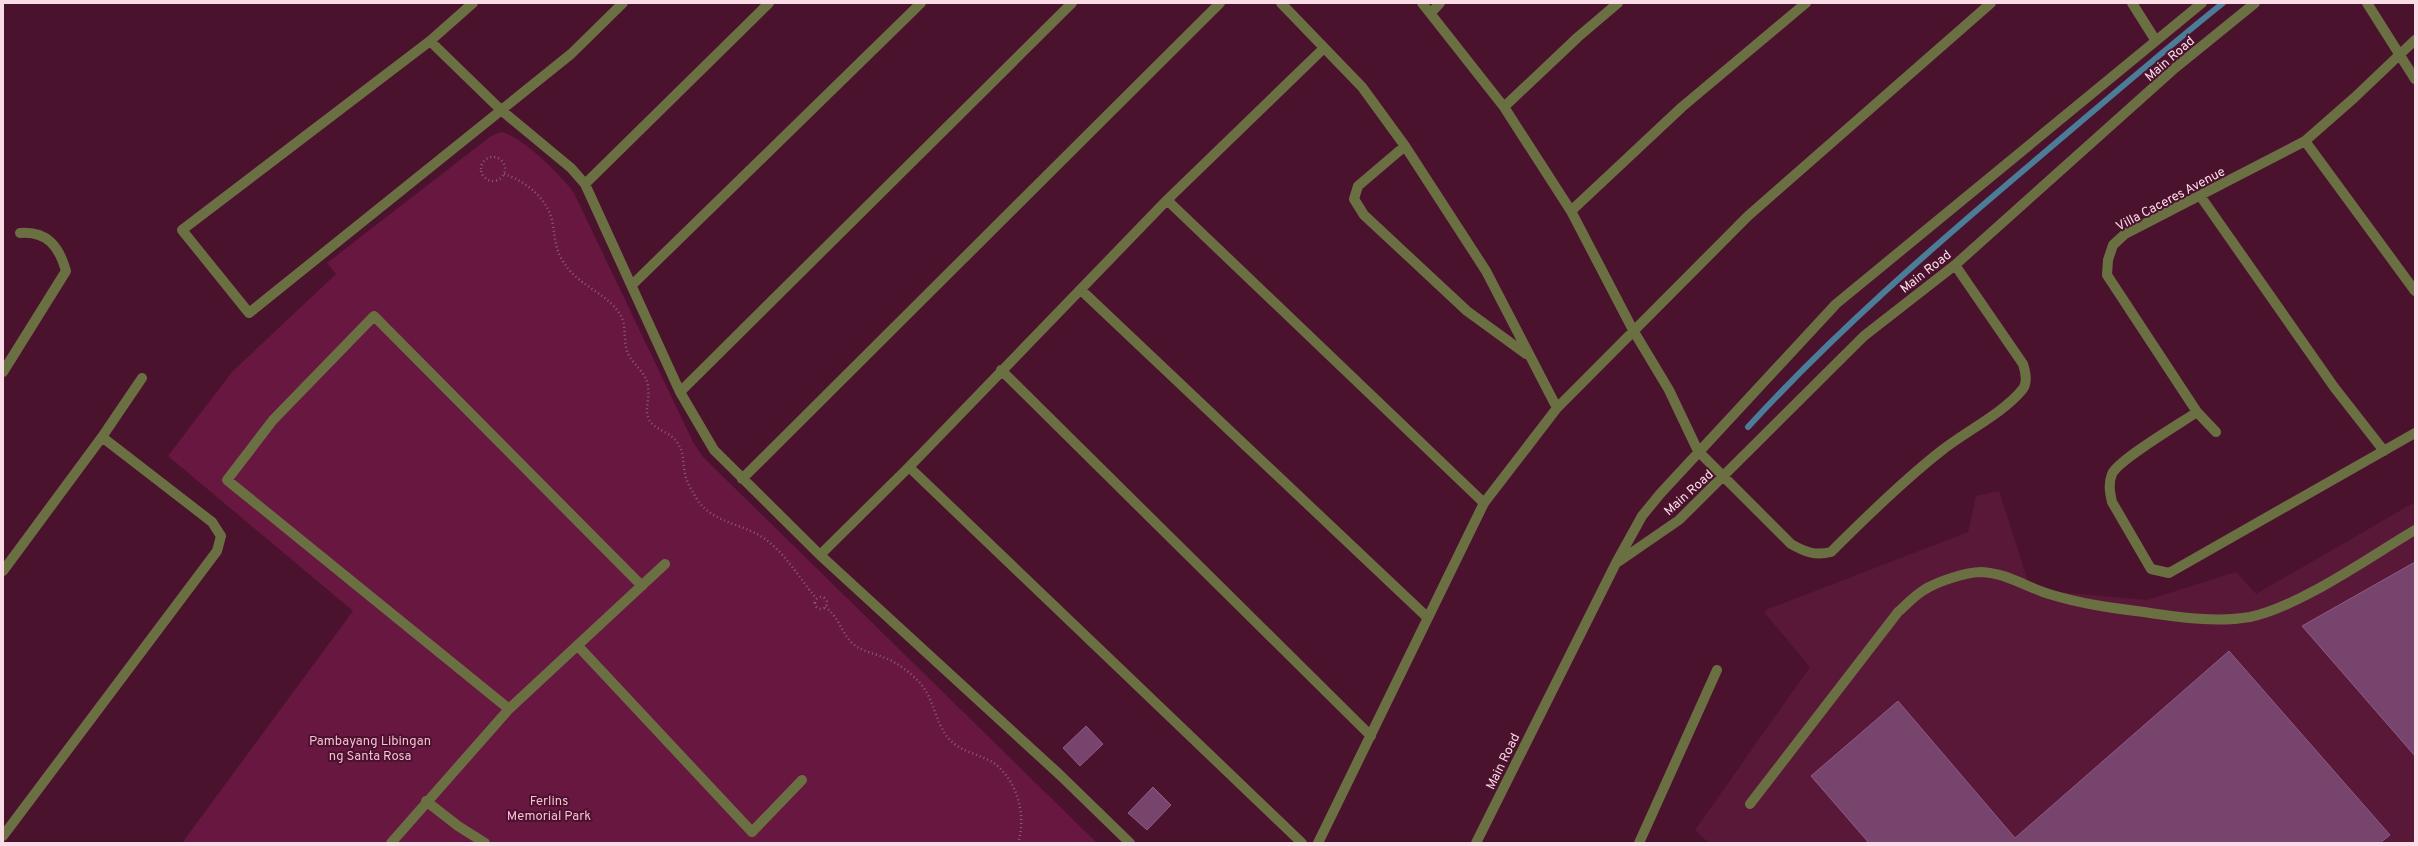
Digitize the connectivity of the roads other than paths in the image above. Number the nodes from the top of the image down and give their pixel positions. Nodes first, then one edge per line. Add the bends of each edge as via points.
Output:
1 (473, 3) edge
2 (623, 3) edge
3 (769, 3) edge
4 (921, 3) edge
5 (1072, 3) edge
6 (1220, 3) edge
7 (1281, 3) edge
8 (1422, 3) edge
9 (1440, 3) edge
10 (1618, 3) edge
11 (1806, 3) edge
12 (1991, 3) edge
13 (2132, 3) edge
14 (2202, 3) edge
15 (2255, 3) edge
16 (2367, 3) edge
17 (1431, 12) junction
18 (2415, 40) edge
19 (430, 41) junction
20 (2156, 41) junction
21 (1324, 48) junction
22 (2399, 54) junction
23 (2415, 78) edge
24 (1504, 107) junction
25 (501, 110) junction
26 (2305, 141) junction
27 (1405, 146) junction
28 (586, 184) junction
29 (2201, 197) junction
30 (1167, 200) junction
31 (1571, 211) junction
32 (20, 233) dead end
33 (1955, 265) junction
34 (632, 285) junction
35 (1081, 290) junction
36 (2415, 291) edge
37 (1633, 330) junction
38 (1528, 355) junction
39 (1001, 370) junction
40 (3, 372) edge
41 (142, 378) dead end
42 (680, 392) junction
43 (1557, 408) junction
44 (2197, 412) junction
45 (2216, 432) dead end
46 (2415, 433) edge
47 (102, 437) junction
48 (1698, 451) junction
49 (2384, 451) junction
50 (909, 467) junction
51 (1723, 477) junction
52 (742, 479) junction
53 (1484, 503) junction
54 (2415, 530) edge
55 (820, 555) junction
56 (1616, 563) junction
57 (665, 564) dead end
58 (3, 571) edge
59 (642, 586) junction
60 (1428, 618) junction
61 (578, 646) junction
62 (1717, 670) dead end
63 (509, 709) junction
64 (1371, 736) junction
65 (802, 780) dead end
66 (426, 801) junction
67 (1750, 804) dead end
68 (3, 836) edge
69 (391, 843) edge
70 (485, 843) edge
71 (1130, 843) edge
72 (1302, 843) edge
73 (1318, 843) edge
74 (1476, 843) edge
75 (1640, 843) edge

1 - 19 street
2 - 25 street via 571,54
3 - 28 street
4 - 34 street
5 - 42 street
6 - 52 street
7 - 21 street
8 - 17 street
9 - 17 street
10 - 24 street
11 - 31 street via 1682,107
12 - 37 street via 1748,216
13 - 20 street
14 - 20 street, Main Road
15 - 33 street, Main Road via 2175,68
16 - 22 street
17 - 24 street
18 - 22 street, Villa Caceres Avenue
19 - 25 street
19 - 25 street via 182,230 249,313
20 - 48 street, Main Road via 1836,304
21 - 27 street via 1362,88
21 - 30 street
22 - 23 street
22 - 26 street, Villa Caceres Avenue
24 - 31 street
25 - 28 street via 571,168
26 - 29 street, Villa Caceres Avenue
26 - 36 street
27 - 38 street via 1486,271
27 - 38 street via 1358,186 1354,199 1364,215 1467,311
28 - 34 street
29 - 44 street, Villa Caceres Avenue via 2125,234 2113,245 2107,275
29 - 49 street via 2334,387
30 - 35 street
30 - 53 street
31 - 37 street
32 - 40 street via 35,232 45,237 62,256 66,271
33 - 51 street, Main Road via 1864,336
33 - 51 street via 2023,364 2026,376 2023,389 2008,404 1964,432 1930,459 1831,552 1817,555 1790,544
34 - 42 street
35 - 39 street
35 - 60 street
37 - 43 street
37 - 48 street via 1669,390
38 - 43 street
39 - 50 street
39 - 64 street
41 - 47 street
42 - 52 street via 714,450
43 - 53 street
44 - 45 street, Villa Caceres Avenue
44 - 49 street via 2129,458 2112,473 2109,490 2112,502 2151,569 2169,573
46 - 49 street
47 - 58 street
47 - 68 street via 212,522 221,536 217,551
48 - 51 street
48 - 56 street, Main Road via 1642,516
50 - 55 street
50 - 72 street
51 - 56 street, Main Road via 1679,520
52 - 55 street
53 - 60 street
54 - 67 street via 2315,589 2274,609 2250,617 2185,618 2083,604 2048,594 2005,575 1980,572 1946,580 1924,590 1898,612
55 - 71 street via 1060,774
56 - 74 street, Main Road
57 - 59 street
59 - 61 street
59 - 63 street via 374,316 273,420 226,480
60 - 64 street
61 - 63 street
61 - 65 street via 752,832
62 - 75 street
63 - 66 street
64 - 73 street
66 - 69 street
66 - 70 street

